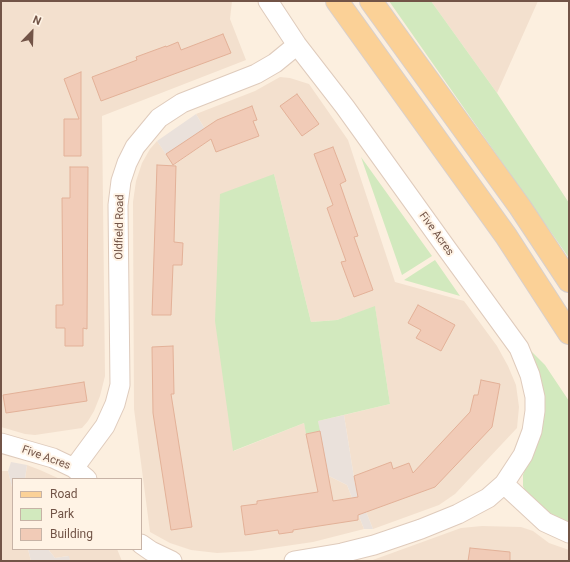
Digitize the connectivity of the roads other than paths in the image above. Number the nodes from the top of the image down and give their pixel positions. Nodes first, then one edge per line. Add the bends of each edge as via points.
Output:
1 (268, 1) edge
2 (337, 1) edge
3 (371, 1) edge
4 (298, 45) junction
5 (569, 281) edge
6 (569, 333) edge
7 (1, 443) edge
8 (81, 474) edge
9 (504, 484) junction
10 (569, 533) edge
11 (142, 545) edge
12 (172, 561) edge
13 (294, 561) edge

1 - 4 street, Five Acres
2 - 6 main road via 506,236
3 - 5 main road via 520,207
4 - 8 street, Oldfield Road via 256,74 182,103 159,118 134,147 121,181 118,205 120,385 115,404
4 - 9 street, Five Acres via 520,348 530,375 535,411 532,431 523,455
7 - 8 street, Five Acres via 53,458
9 - 10 street via 545,522
9 - 13 street, Five Acres via 488,498 458,514 421,528 374,545
11 - 12 street

